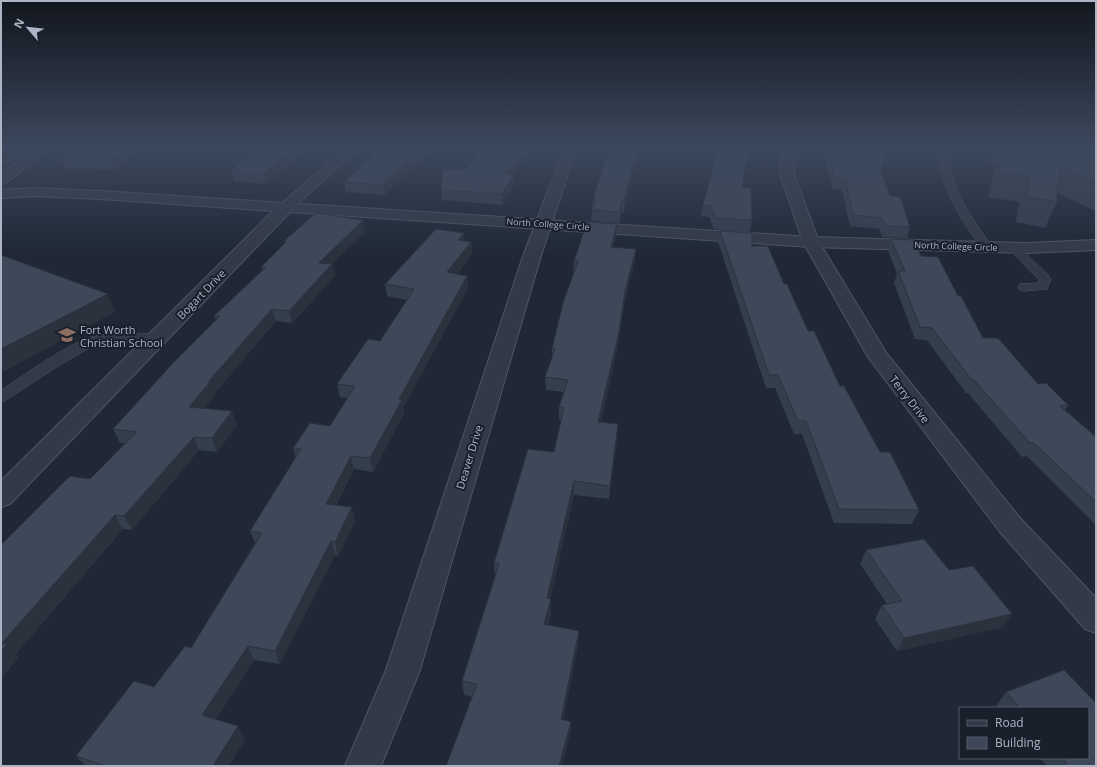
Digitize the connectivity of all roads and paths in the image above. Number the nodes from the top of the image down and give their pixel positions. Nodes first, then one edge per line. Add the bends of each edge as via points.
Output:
1 (315, 182) edge
2 (558, 182) edge
3 (790, 182) edge
4 (948, 182) edge
5 (1, 194) edge
6 (286, 207) junction
7 (543, 224) junction
8 (811, 242) junction
9 (1096, 245) edge
10 (986, 247) junction
11 (1014, 248) junction
12 (1024, 287) dead end
13 (158, 338) junction
14 (1, 397) edge
15 (1, 497) edge
16 (1096, 619) edge
17 (363, 766) edge

1 - 6 street, Bogart Drive
2 - 7 street, Deaver Drive
3 - 8 street, Terry Drive
4 - 10 lane via 958,207
5 - 6 street, North College Circle via 34,192 100,195
6 - 7 street, North College Circle
6 - 13 street, Bogart Drive
7 - 8 street, North College Circle
7 - 17 street, Deaver Drive via 403,670
8 - 10 street, North College Circle
8 - 16 street, Terry Drive via 878,357 1010,525
9 - 11 street, North College Circle
10 - 11 street, North College Circle
11 - 12 lane via 1045,279 1043,286
13 - 14 lane via 101,339 86,344
13 - 15 street, Bogart Drive

